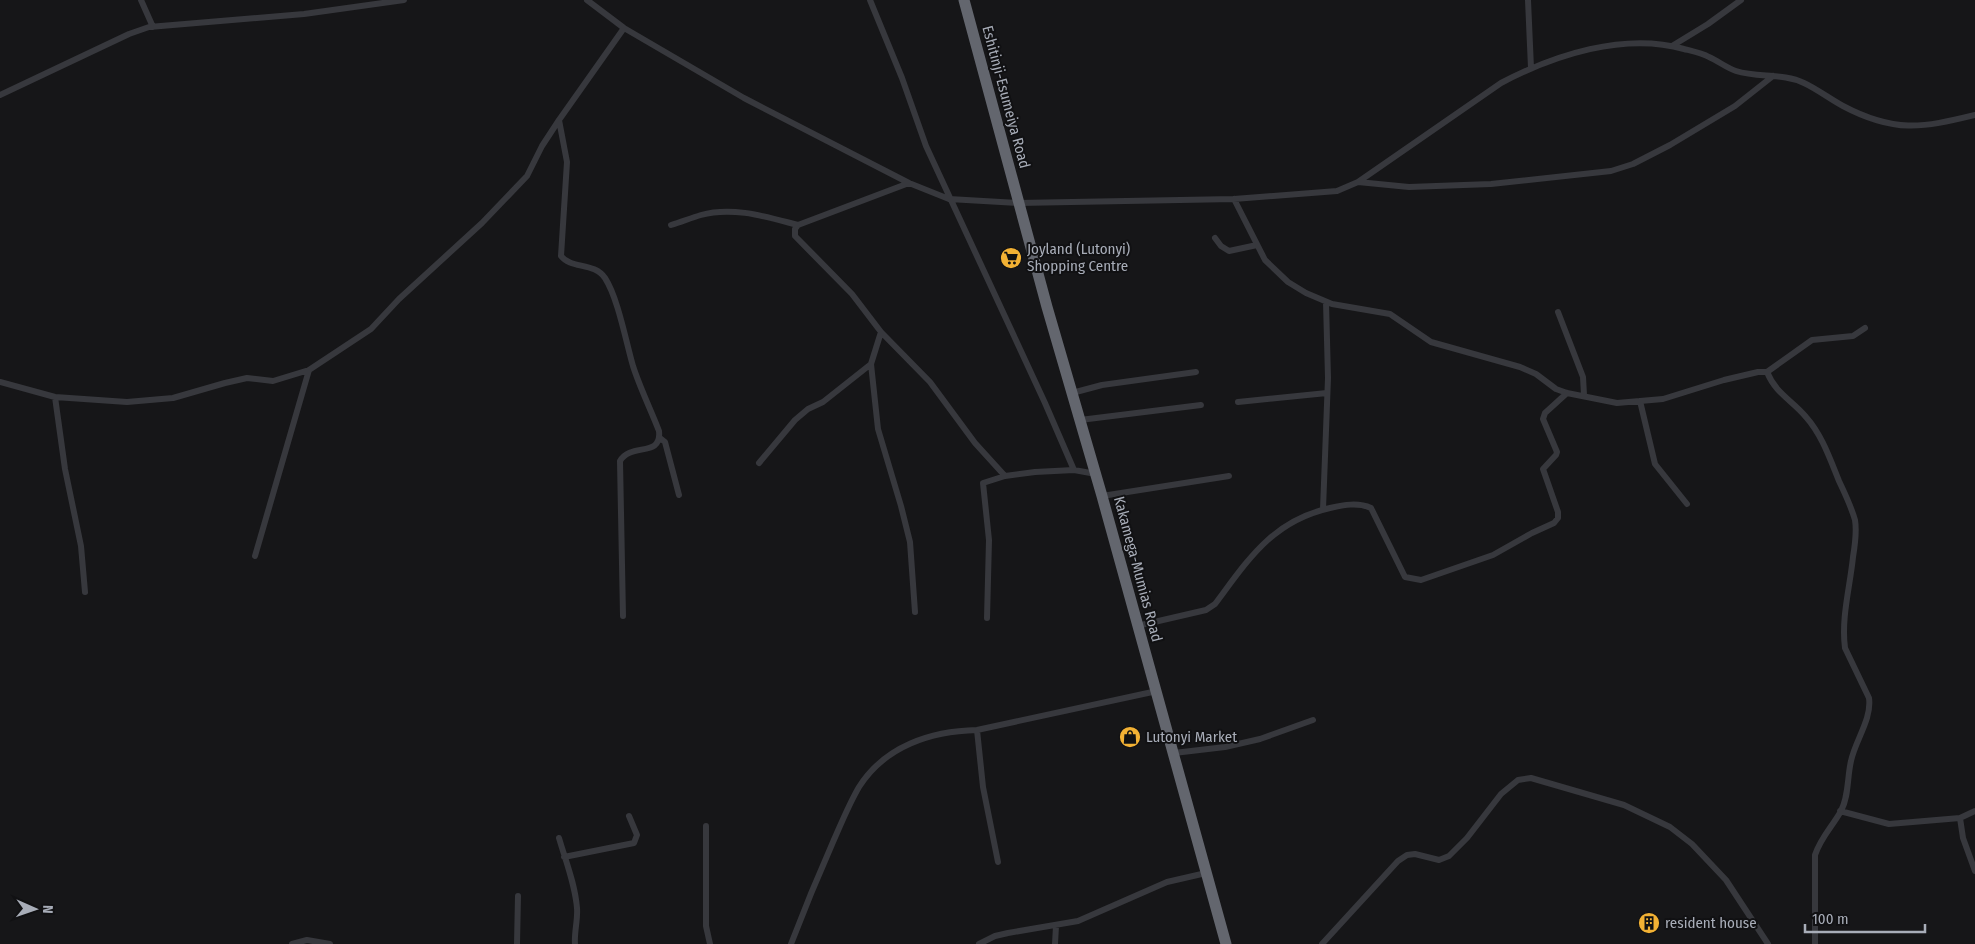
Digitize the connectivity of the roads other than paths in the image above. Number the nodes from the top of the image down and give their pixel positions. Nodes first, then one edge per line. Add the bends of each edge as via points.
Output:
1 (141, 0) edge
2 (404, 0) edge
3 (588, 0) edge
4 (870, 0) edge
5 (964, 0) edge
6 (1528, 0) edge
7 (1741, 0) edge
8 (153, 27) junction
9 (624, 28) junction
10 (1672, 46) junction
11 (1531, 68) junction
12 (1774, 76) junction
13 (0, 95) edge
14 (1975, 115) edge
15 (559, 120) junction
16 (1358, 182) junction
17 (909, 183) junction
18 (949, 199) junction
19 (1234, 199) junction
20 (1018, 202) junction
21 (671, 225) dead end
22 (798, 225) junction
23 (1215, 238) dead end
24 (1257, 245) junction
25 (1326, 302) junction
26 (1558, 312) dead end
27 (1865, 328) dead end
28 (881, 332) junction
29 (871, 364) junction
30 (310, 370) junction
31 (1196, 372) dead end
32 (1767, 372) junction
33 (0, 382) edge
34 (1072, 393) junction
35 (1327, 393) junction
36 (1567, 393) junction
37 (1584, 395) junction
38 (56, 397) junction
39 (1640, 401) junction
40 (1238, 402) dead end
41 (1201, 405) dead end
42 (1080, 420) junction
43 (660, 438) junction
44 (759, 462) dead end
45 (1074, 470) junction
46 (1096, 474) junction
47 (1005, 476) junction
48 (1229, 476) dead end
49 (679, 495) dead end
50 (1102, 496) junction
51 (1687, 504) dead end
52 (1323, 509) junction
53 (256, 556) dead end
54 (85, 592) dead end
55 (915, 612) dead end
56 (623, 616) dead end
57 (988, 618) dead end
58 (1137, 626) junction
59 (1157, 692) junction
60 (1313, 720) dead end
61 (977, 730) junction
62 (1174, 753) junction
63 (1840, 811) junction
64 (1975, 811) edge
65 (629, 816) dead end
66 (1960, 818) junction
67 (706, 826) dead end
68 (559, 838) dead end
69 (564, 857) junction
70 (998, 862) dead end
71 (1975, 870) edge
72 (1206, 873) junction
73 (518, 896) dead end
74 (1056, 926) junction
75 (292, 944) edge
76 (330, 944) edge
77 (518, 944) edge
78 (575, 944) edge
79 (710, 944) edge
80 (791, 944) edge
81 (979, 944) edge
82 (1055, 944) edge
83 (1226, 944) edge
84 (1322, 944) edge
85 (1768, 944) edge
86 (1815, 944) edge

1 - 8 street
2 - 8 street via 304,14
3 - 9 street
4 - 18 street
5 - 20 highway, Eshitinji-Esumeiya Road
6 - 11 street
7 - 10 street
8 - 13 street via 129,34
9 - 15 street
9 - 17 street via 744,98
10 - 11 street via 1608,46 1580,51
10 - 12 street via 1708,56 1737,72
11 - 16 street via 1501,83
12 - 14 street via 1802,82 1875,120 1898,125 1926,126
12 - 16 street via 1735,106 1670,145 1611,171 1491,184 1409,187
15 - 30 street via 527,176 482,223 371,329
15 - 43 street via 567,162 562,256 568,262 598,270 609,286 634,369
16 - 19 street via 1337,191
17 - 18 street
17 - 22 street
18 - 20 street
18 - 45 street
19 - 20 street
19 - 24 street
20 - 34 highway, Kakamega-Mumias Road
21 - 22 street via 725,212
22 - 28 street via 795,229 798,240 852,294
23 - 24 street via 1229,250
24 - 25 street via 1276,272 1306,293
25 - 35 street
25 - 36 street via 1390,314 1431,342 1520,367
26 - 37 street via 1583,377
27 - 32 street via 1853,336 1812,340
28 - 29 street
28 - 47 street via 930,382 975,443
29 - 44 street via 795,420
29 - 55 street via 878,429 910,542
30 - 38 street via 273,381 247,378 173,398 127,402
30 - 53 street
31 - 34 street
32 - 39 street via 1724,380 1663,399
32 - 63 street via 1772,385 1806,417 1818,434 1855,521 1856,540 1844,640 1870,705 1850,762
33 - 38 street
34 - 42 highway, Kakamega-Mumias Road
35 - 40 street
35 - 52 street
36 - 37 street
36 - 52 street via 1545,413 1543,419 1556,448 1556,456 1543,472 1558,518 1494,555 1420,580 1406,578 1371,508 1364,504 1351,504
37 - 39 street via 1617,403
38 - 54 street
39 - 51 street via 1655,464
41 - 42 street
42 - 46 highway, Kakamega-Mumias Road
43 - 49 street via 665,442
43 - 56 street via 653,447 629,452 620,461
45 - 46 street
45 - 47 street
46 - 50 highway, Kakamega-Mumias Road
47 - 57 street via 983,483 989,540
48 - 50 street
50 - 58 highway, Kakamega-Mumias Road
52 - 58 street via 1290,522 1274,533 1215,604 1206,610
58 - 59 highway, Kakamega-Mumias Road
59 - 61 street
59 - 62 highway, Kakamega-Mumias Road
60 - 62 street via 1260,739
61 - 70 street via 983,787
61 - 80 street via 931,735 908,744 879,763 851,803
62 - 72 highway, Kakamega-Mumias Road
63 - 66 street via 1890,824
63 - 86 street via 1820,841 1815,855
64 - 66 street
65 - 69 street via 637,835 634,843
66 - 71 street via 1963,838
67 - 79 street via 706,926
68 - 69 street
69 - 78 street via 576,892
72 - 74 street via 1167,882 1090,917
72 - 83 highway, Kakamega-Mumias Road
73 - 77 street
74 - 81 street via 994,936
74 - 82 street
75 - 76 street via 307,940
84 - 85 street via 1398,861 1415,854 1439,860 1449,856 1500,794 1518,780 1531,778 1624,805 1670,826 1726,880

